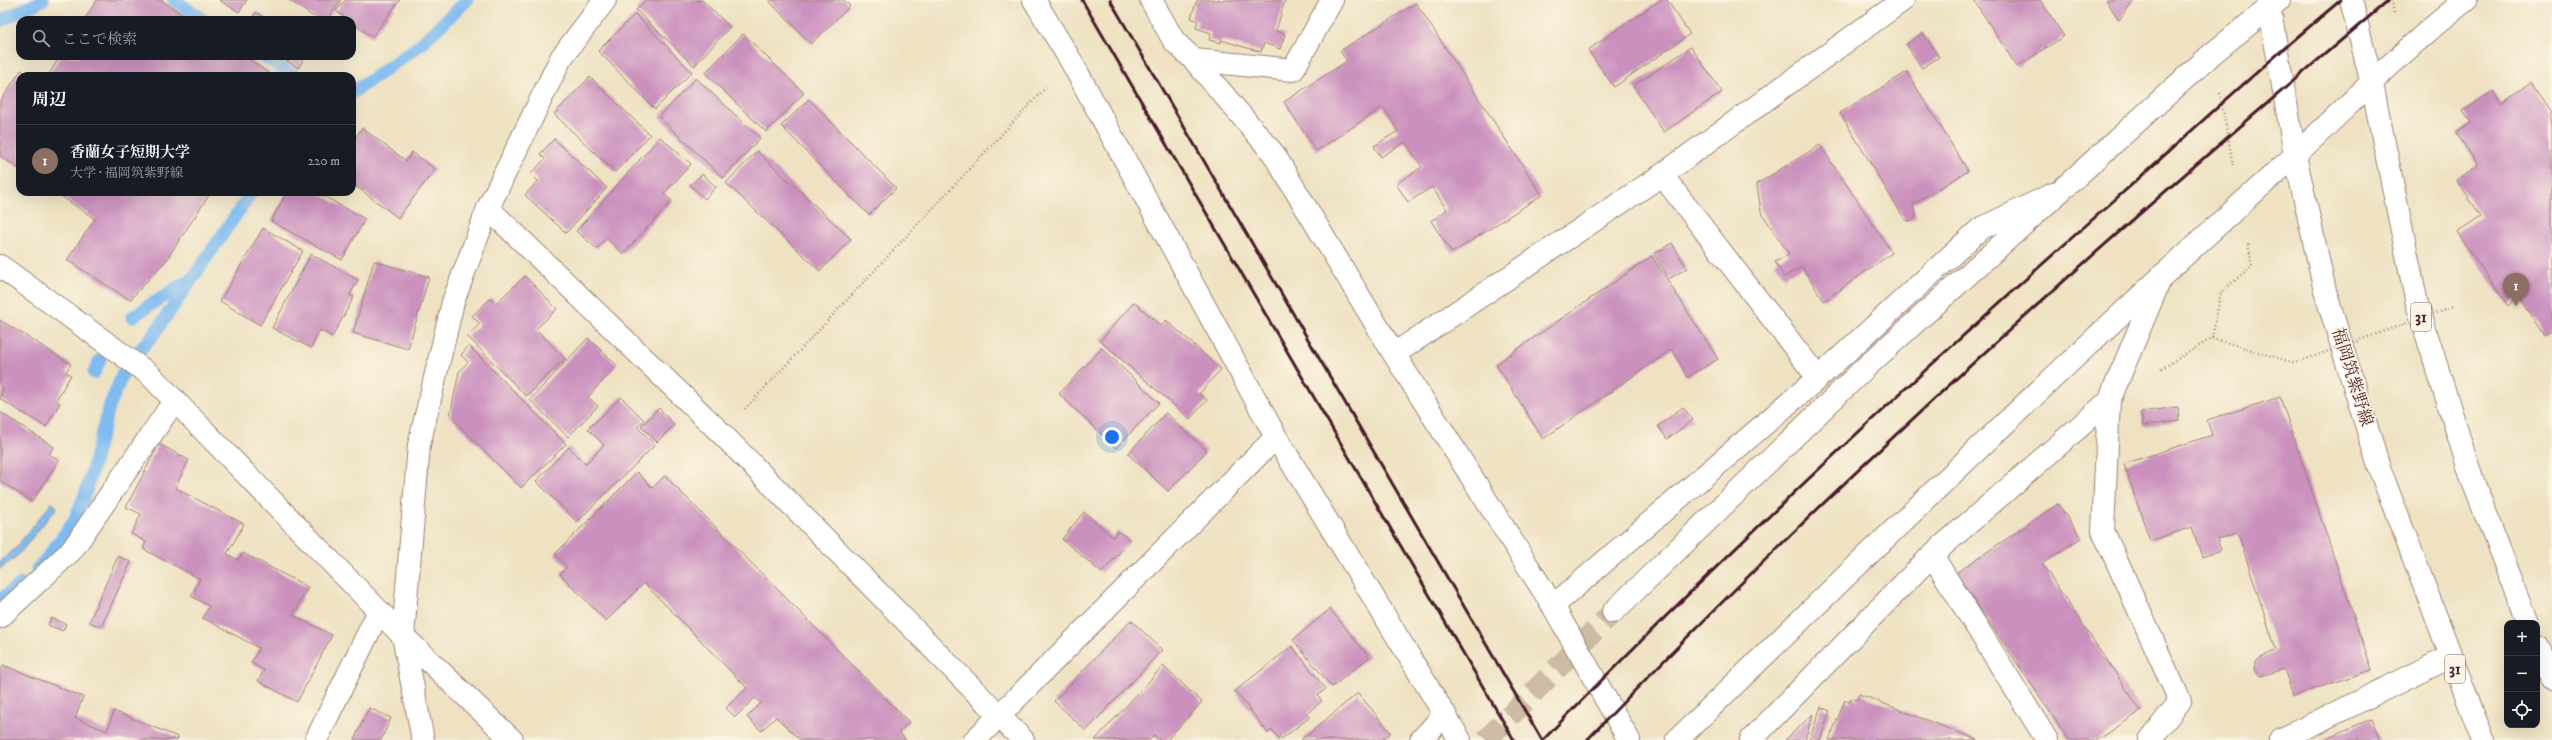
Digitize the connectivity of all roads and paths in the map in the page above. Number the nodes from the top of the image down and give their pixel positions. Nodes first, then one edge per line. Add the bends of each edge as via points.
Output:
1 (605, 0) edge
2 (1034, 0) edge
3 (1151, 0) edge
4 (1332, 0) edge
5 (1902, 0) edge
6 (2351, 0) edge
7 (2466, 0) edge
8 (2272, 3) edge
9 (1194, 60) junction
10 (1071, 61) junction
11 (2372, 84) junction
12 (2295, 155) junction
13 (1662, 174) junction
14 (2063, 190) junction
15 (488, 208) junction
16 (0, 266) edge
17 (2162, 275) junction
18 (2455, 306) dead end
19 (2212, 338) dead end
20 (1394, 354) junction
21 (1818, 378) junction
22 (175, 400) junction
23 (2109, 401) junction
24 (722, 434) junction
25 (1276, 437) junction
26 (1932, 555) junction
27 (1553, 606) junction
28 (379, 611) junction
29 (1613, 612) tunnel mouth
30 (0, 616) edge
31 (2527, 620) edge
32 (403, 636) junction
33 (2540, 652) edge
34 (2450, 657) junction
35 (2552, 678) edge
36 (1446, 714) junction
37 (998, 716) junction
38 (316, 740) edge
39 (424, 740) edge
40 (512, 740) edge
41 (975, 740) edge
42 (1023, 740) edge
43 (1421, 740) edge
44 (1460, 740) edge
45 (1629, 740) edge
46 (1677, 740) edge
47 (1751, 740) edge
48 (2047, 740) edge
49 (2150, 740) edge
50 (2280, 740) edge
51 (2483, 740) edge

1 - 15 street via 561,58
2 - 10 street
3 - 9 street via 1174,41
4 - 9 street via 1293,70
5 - 13 street
6 - 11 street, 31
7 - 11 street via 2407,49
8 - 12 street, 福岡筑紫野線 / 31
8 - 14 street via 2213,53
9 - 20 street via 1273,153
10 - 24 path
10 - 25 street
11 - 12 street
11 - 31 street, 31 via 2417,304 2472,479
12 - 17 street
12 - 34 street, 福岡筑紫野線 / 31 via 2325,291 2380,470
13 - 20 street
13 - 21 street
14 - 21 street via 1980,229
14 - 29 street via 2032,214 1867,366
15 - 24 street
15 - 32 street via 453,302 420,445
16 - 22 street via 149,374
17 - 23 street
17 - 46 street via 1961,464
18 - 19 path, bridge via 2295,364
20 - 27 street
21 - 27 street
22 - 28 street
22 - 30 street via 72,550
23 - 26 street
23 - 49 street via 2103,531 2180,701
24 - 37 street
25 - 36 street
25 - 37 street
26 - 47 street
26 - 48 street
27 - 45 street
28 - 32 street
28 - 38 street
32 - 39 street
32 - 40 street
33 - 35 street
34 - 50 street
34 - 51 street, 福岡筑紫野線 / 31
36 - 43 street
36 - 44 street
37 - 41 street
37 - 42 street

